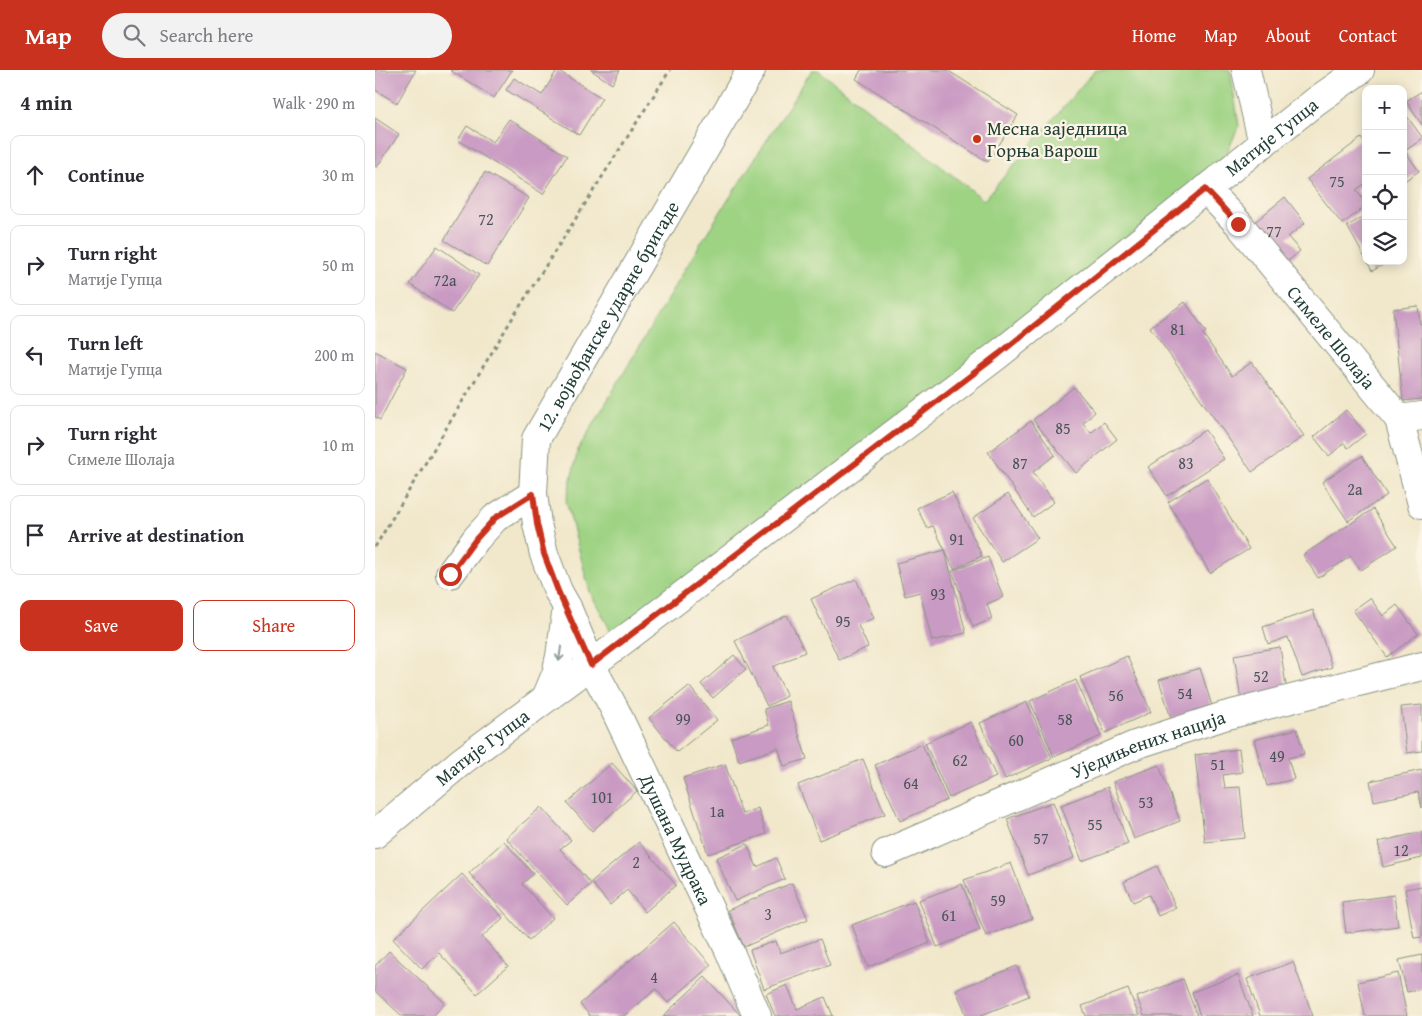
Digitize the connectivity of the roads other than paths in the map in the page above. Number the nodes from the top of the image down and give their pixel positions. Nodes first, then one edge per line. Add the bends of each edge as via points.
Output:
1 (751, 70) edge
2 (1246, 70) edge
3 (1360, 70) edge
4 (1263, 144) junction
5 (1205, 189) junction
6 (1411, 418) edge
7 (533, 494) junction
8 (1422, 504) edge
9 (450, 574) dead end
10 (567, 607) junction
11 (591, 665) junction
12 (1422, 666) edge
13 (546, 698) junction
14 (375, 834) edge
15 (885, 854) dead end
16 (757, 1016) edge

1 - 7 main road, 12. војвођанске ударне бригаде via 536,439
2 - 4 main road
3 - 4 main road, Матије Гупца
4 - 5 main road, Матије Гупца
5 - 6 main road, Симеле Шолаја
5 - 11 main road, Матије Гупца via 999,354
6 - 8 main road, Симеле Шолаја
7 - 9 main road via 495,518
7 - 10 main road via 544,554
10 - 11 main road
10 -> 13 main road via 556,674
11 - 13 main road, Матије Гупца
11 - 16 main road, Душана Мудрака via 725,941
12 - 15 main road, Уједињених нација via 1224,716 1135,745
13 - 14 main road, Матије Гупца via 462,761

